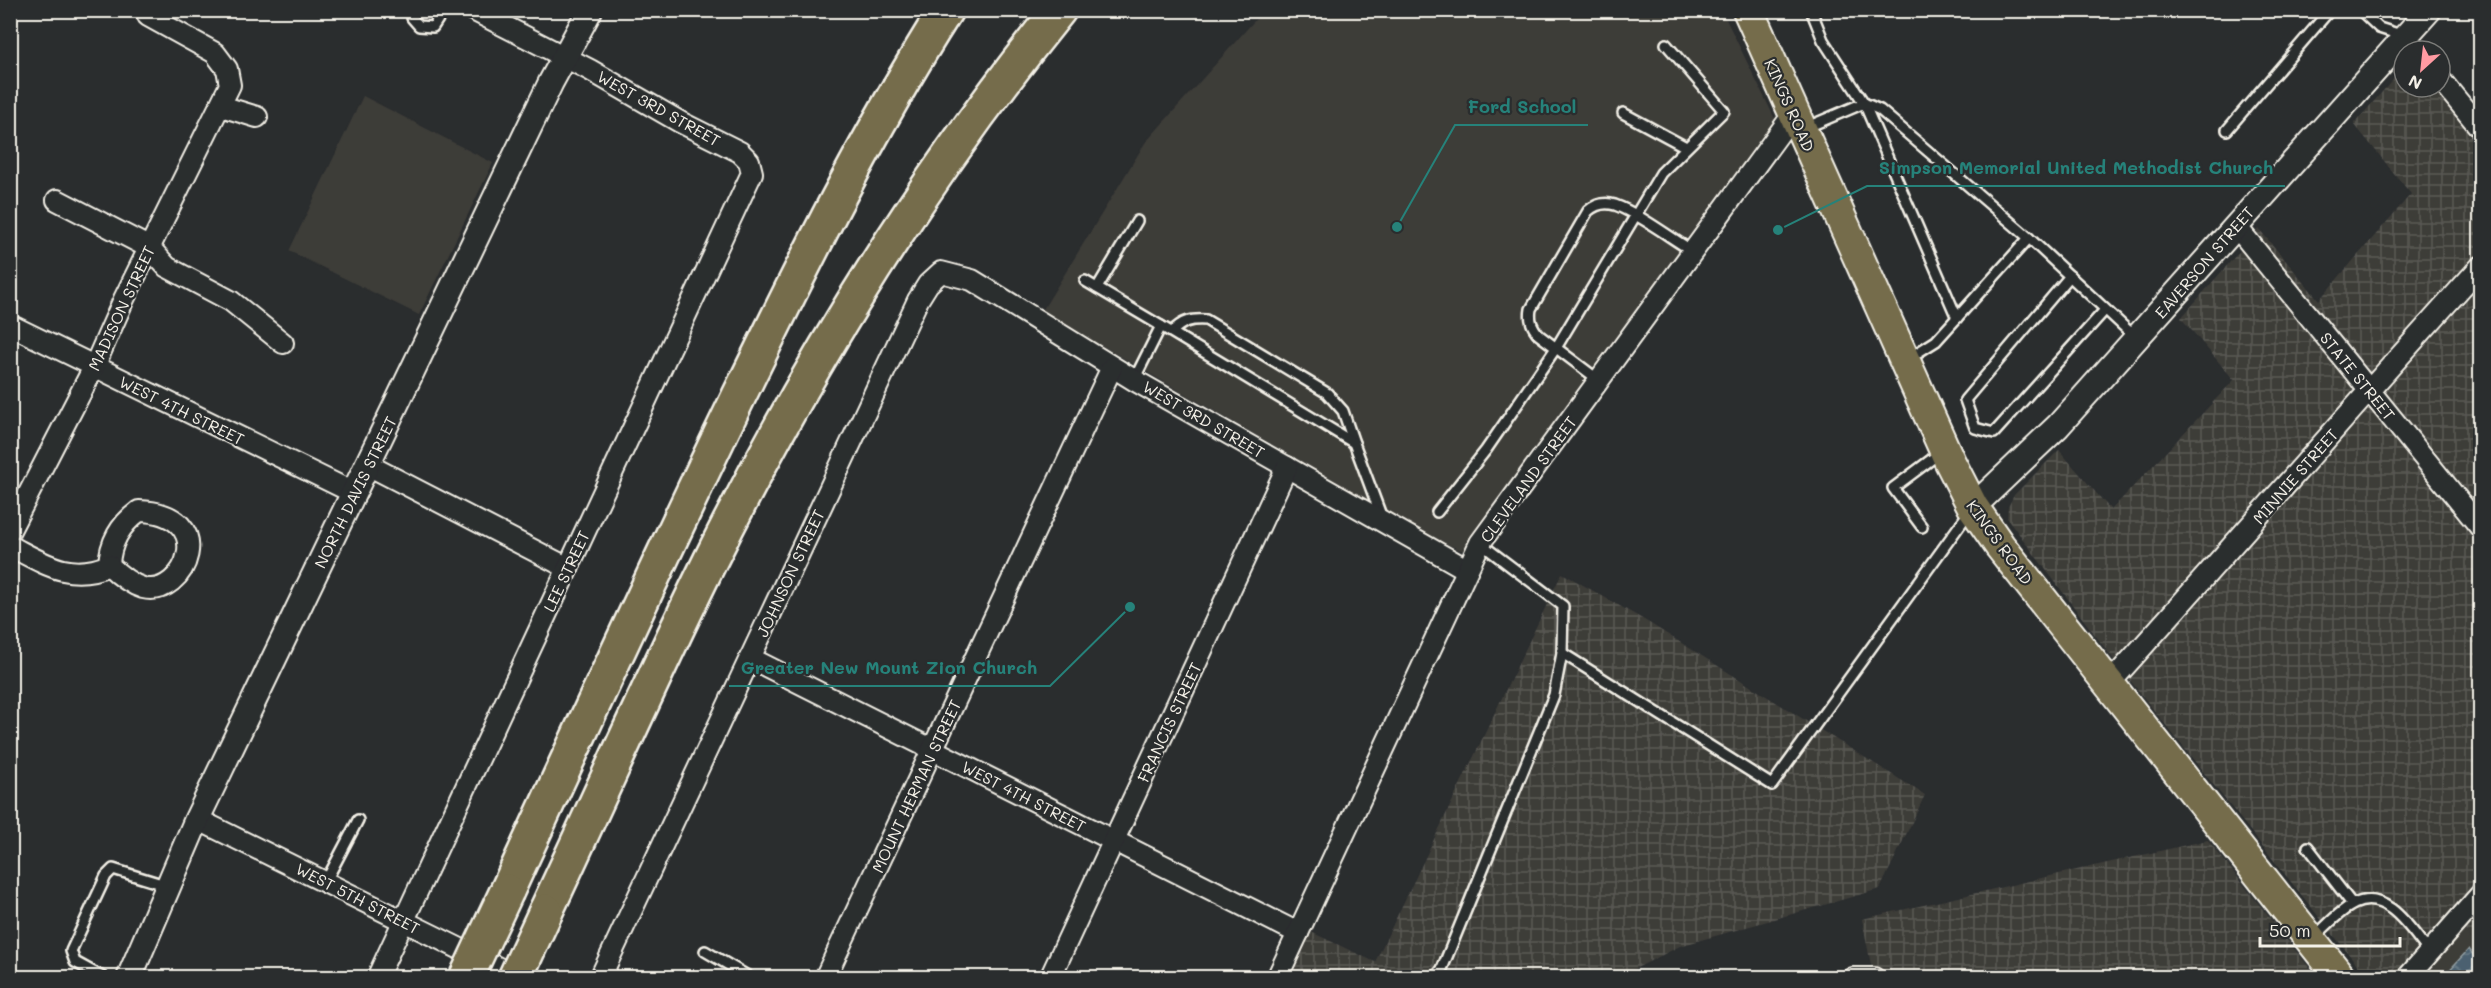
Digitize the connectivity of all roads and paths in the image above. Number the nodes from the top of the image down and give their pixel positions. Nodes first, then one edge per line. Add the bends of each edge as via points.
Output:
1 (412, 10) edge
2 (444, 10) edge
3 (473, 10) edge
4 (590, 10) edge
5 (933, 10) edge
6 (946, 10) edge
7 (1059, 10) edge
8 (1083, 10) edge
9 (1748, 10) edge
10 (1812, 10) edge
11 (2330, 10) edge
12 (2360, 10) edge
13 (2429, 10) edge
14 (148, 16) dead end
15 (2401, 39) edge
16 (2414, 39) edge
17 (1666, 44) dead end
18 (564, 57) junction
19 (2392, 64) edge
20 (2452, 93) edge
21 (989, 102) junction
22 (1864, 103) junction
23 (221, 106) junction
24 (1623, 113) dead end
25 (257, 117) dead end
26 (1798, 121) junction
27 (2481, 128) edge
28 (2228, 130) dead end
29 (874, 135) junction
30 (1686, 147) junction
31 (751, 164) joint
32 (57, 200) dead end
33 (1636, 216) junction
34 (1137, 221) dead end
35 (2236, 226) junction
36 (2029, 238) junction
37 (150, 248) junction
38 (1694, 252) junction
39 (2481, 267) edge
40 (941, 272) joint
41 (2070, 276) junction
42 (1085, 281) dead end
43 (1097, 288) junction
44 (2105, 310) junction
45 (1957, 318) junction
46 (10, 326) edge
47 (1161, 326) junction
48 (1172, 332) junction
49 (2136, 339) junction
50 (283, 344) dead end
51 (1556, 348) junction
52 (1904, 361) junction
53 (94, 367) junction
54 (1112, 367) junction
55 (1134, 380) junction
56 (1600, 381) junction
57 (2369, 389) junction
58 (1354, 443) junction
59 (1944, 449) junction
60 (368, 465) junction
61 (1287, 467) junction
62 (354, 493) junction
63 (1973, 507) junction
64 (1437, 512) dead end
65 (1384, 523) junction
66 (2481, 527) edge
67 (1922, 528) dead end
68 (10, 530) edge
69 (1480, 543) junction
70 (10, 546) edge
71 (109, 565) junction
72 (568, 568) junction
73 (1466, 569) junction
74 (1562, 653) junction
75 (750, 658) junction
76 (2109, 684) junction
77 (934, 750) junction
78 (197, 819) junction
79 (358, 820) dead end
80 (1114, 841) junction
81 (2308, 848) dead end
82 (326, 881) junction
83 (168, 886) junction
84 (2481, 896) edge
85 (2352, 904) junction
86 (404, 921) junction
87 (1298, 933) junction
88 (2311, 940) junction
89 (705, 951) dead end
90 (2429, 952) junction
91 (134, 976) edge
92 (2336, 976) edge
93 (104, 978) edge
94 (377, 978) edge
95 (466, 978) edge
96 (517, 978) edge
97 (600, 978) edge
98 (751, 978) edge
99 (825, 978) edge
100 (1050, 978) edge
101 (1277, 978) edge
102 (1435, 978) edge
103 (2407, 978) edge

1 - 2 lane via 412,18 419,26 433,27
3 - 18 street, WEST 3RD STREET
4 - 18 street, NORTH DAVIS STREET
5 - 29 highway
6 - 29 highway
7 - 21 highway
8 - 21 highway
9 - 26 main road, KINGS ROAD
10 - 22 lane via 1823,40
11 - 28 lane
12 - 15 lane via 2379,28
13 - 16 street, EAVERSON STREET
14 - 23 street, MADISON STREET via 215,53 226,69 230,85
17 - 30 lane via 1724,111
18 - 31 street, WEST 3RD STREET via 740,152
18 - 60 street, NORTH DAVIS STREET
19 - 35 street, EAVERSON STREET
20 - 27 street
21 - 96 highway, bridge via 875,267 777,433 709,562
22 - 26 lane
22 - 36 lane via 1880,110
22 - 45 lane
23 - 25 street
23 - 37 street, MADISON STREET
24 - 30 lane
26 - 38 street, CLEVELAND STREET
26 - 52 main road, KINGS ROAD
29 - 95 highway, bridge via 745,384
30 - 33 lane via 1661,173
31 - 72 street, LEE STREET via 749,181
32 - 37 street
33 - 38 lane
33 - 51 lane
33 - 51 lane via 1613,204 1594,206 1588,211 1529,316 1533,327
34 - 43 lane
35 - 49 street, EAVERSON STREET
35 - 57 street, STATE STREET
36 - 41 lane
36 - 45 lane
37 - 50 street via 167,267 231,301
37 - 53 street, MADISON STREET
38 - 56 street, CLEVELAND STREET
39 - 57 street, MINNIE STREET
40 - 54 street, WEST 3RD STREET via 972,280
40 - 75 street, JOHNSON STREET via 918,300
41 - 44 lane
41 - 44 lane via 1965,400 1975,428 1994,433
42 - 43 lane
43 - 47 lane
44 - 49 lane
45 - 52 lane via 1936,341
46 - 53 street, WEST 4TH STREET
47 - 48 lane
47 - 55 lane
48 - 58 lane
48 - 58 lane via 1192,319 1206,320 1308,381 1327,393 1343,411
49 - 63 street, EAVERSON STREET via 2058,426
51 - 56 lane
51 - 64 lane via 1486,450
52 - 59 main road, KINGS ROAD
53 - 62 street, WEST 4TH STREET
53 - 68 street, MADISON STREET
54 - 55 street, WEST 3RD STREET
54 - 77 street, MOUNT HERMAN STREET
55 - 61 street, WEST 3RD STREET
56 - 69 street, CLEVELAND STREET
57 - 66 street, STATE STREET
57 - 76 street, MINNIE STREET
58 - 65 lane
59 - 63 main road, KINGS ROAD
59 - 67 lane via 1893,488
60 - 62 street, NORTH DAVIS STREET
60 - 72 street
61 - 65 street, WEST 3RD STREET
61 - 80 street, FRANCIS STREET
62 - 78 street, NORTH DAVIS STREET
63 - 74 lane via 1772,785
63 - 76 main road, KINGS ROAD
65 - 73 street, WEST 3RD STREET
69 - 73 street, CLEVELAND STREET
69 - 74 lane via 1563,606
70 - 71 street via 63,571 95,571
71 - 71 street via 131,583 145,589 159,587 172,579 188,559 186,534 169,516 139,511 126,520 116,536
72 - 86 street, LEE STREET
73 - 87 street, CLEVELAND STREET
74 - 102 lane via 1554,694
75 - 77 street, WEST 4TH STREET
75 - 97 street, JOHNSON STREET
76 - 88 main road, KINGS ROAD
77 - 80 street, WEST 4TH STREET
77 - 99 street, MOUNT HERMAN STREET
78 - 82 street, WEST 5TH STREET
78 - 83 street, NORTH DAVIS STREET
79 - 82 lane
80 - 87 street, WEST 4TH STREET
80 - 100 street, FRANCIS STREET
81 - 85 lane
82 - 86 street, WEST 5TH STREET
83 - 91 street, NORTH DAVIS STREET
83 - 93 lane via 113,869 106,876 71,951 75,962
84 - 90 street
85 - 88 lane
85 - 90 lane via 2370,898 2390,907
86 - 94 street, LEE STREET
86 - 96 street, WEST 5TH STREET
87 - 101 street, CLEVELAND STREET
88 - 92 main road, KINGS ROAD
89 - 98 lane
90 - 103 street

